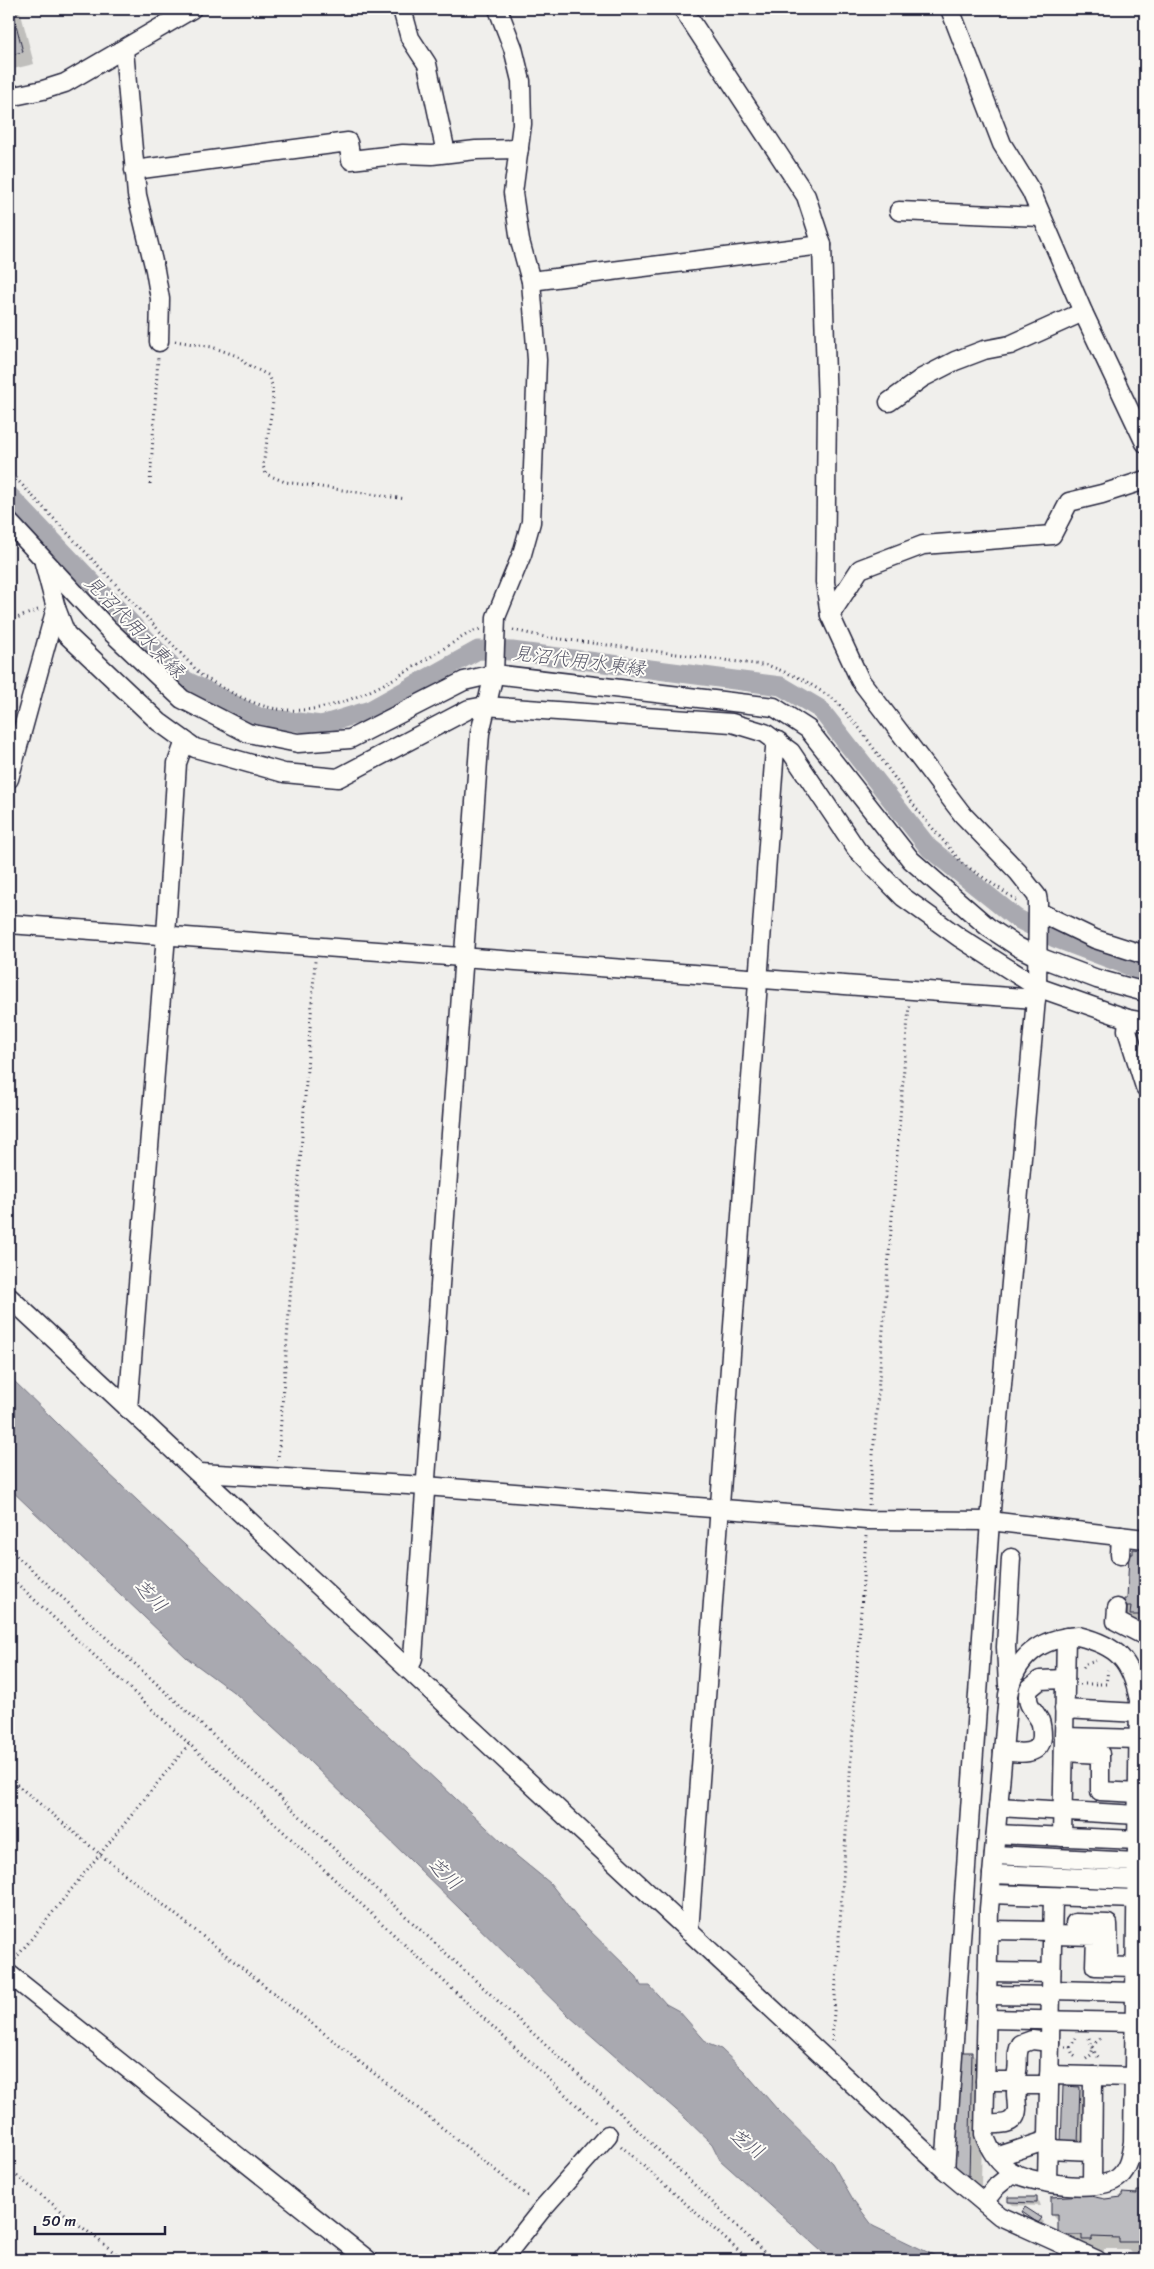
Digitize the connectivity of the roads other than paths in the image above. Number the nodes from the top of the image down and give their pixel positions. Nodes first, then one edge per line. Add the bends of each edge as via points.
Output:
1 (192, 9) edge
2 (402, 9) edge
3 (498, 9) edge
4 (683, 9) edge
5 (950, 9) edge
6 (124, 50) junction
7 (9, 97) edge
8 (519, 148) junction
9 (446, 153) junction
10 (134, 170) junction
11 (899, 211) dead end
12 (1042, 216) junction
13 (822, 245) junction
14 (530, 281) junction
15 (1083, 312) junction
16 (159, 340) road end
17 (889, 402) dead end
18 (1140, 423) edge
19 (1145, 443) edge
20 (1145, 480) edge
21 (9, 522) edge
22 (43, 560) junction
23 (56, 606) junction
24 (830, 615) junction
25 (494, 670) junction
26 (485, 706) junction
27 (185, 741) junction
28 (778, 741) junction
29 (9, 779) edge
30 (1039, 915) junction
31 (9, 924) edge
32 (166, 935) junction
33 (1036, 953) junction
34 (1145, 955) edge
35 (464, 956) junction
36 (759, 978) junction
37 (1145, 992) edge
38 (1037, 993) junction
39 (1128, 1018) junction
40 (1145, 1022) edge
41 (1145, 1087) edge
42 (9, 1297) edge
43 (128, 1409) junction
44 (200, 1473) junction
45 (425, 1486) junction
46 (718, 1509) junction
47 (990, 1521) junction
48 (1121, 1536) junction
49 (1145, 1539) edge
50 (1120, 1555) dead end
51 (1011, 1558) dead end
52 (1118, 1608) dead end
53 (1145, 1636) edge
54 (1066, 1637) junction
55 (409, 1670) junction
56 (1145, 1678) edge
57 (1073, 1681) junction
58 (1008, 1695) junction
59 (1139, 1707) junction
60 (1064, 1709) junction
61 (1103, 1718) junction
62 (1139, 1739) junction
63 (1064, 1744) junction
64 (1003, 1751) junction
65 (1138, 1793) junction
66 (998, 1807) junction
67 (1063, 1811) junction
68 (1138, 1815) junction
69 (996, 1834) junction
70 (1062, 1837) junction
71 (1138, 1840) junction
72 (994, 1855) junction
73 (1137, 1862) junction
74 (992, 1874) junction
75 (1137, 1880) junction
76 (991, 1894) junction
77 (1053, 1897) junction
78 (1137, 1899) junction
79 (1052, 1929) junction
80 (989, 1930) junction
81 (689, 1932) junction
82 (1135, 1961) junction
83 (988, 1972) junction
84 (9, 1974) edge
85 (1020, 1977) junction
86 (1051, 1986) junction
87 (1135, 1992) junction
88 (988, 1995) junction
89 (987, 2019) junction
90 (1050, 2020) junction
91 (1135, 2022) junction
92 (1050, 2044) junction
93 (1092, 2076) junction
94 (1134, 2076) junction
95 (1049, 2080) junction
96 (985, 2082) junction
97 (984, 2124) junction
98 (608, 2135) road end
99 (1048, 2144) junction
100 (1092, 2151) junction
101 (996, 2157) junction
102 (945, 2170) junction
103 (1014, 2173) junction
104 (1047, 2182) junction
105 (1092, 2185) junction
106 (984, 2202) junction
107 (368, 2260) edge
108 (502, 2260) edge
109 (1097, 2260) edge

1 - 6 street
2 - 9 street via 410,38 427,64
3 - 8 street via 521,81
4 - 13 street via 806,196
5 - 12 street via 1002,144 1031,191
6 - 7 street via 65,83
6 - 10 street
8 - 9 street
8 - 14 street via 513,193
9 - 10 street via 351,160 348,142
10 - 16 street via 156,270 160,299
11 - 12 street
12 - 15 street
13 - 14 street
13 - 24 street via 827,407 825,582
14 - 25 street via 536,360 531,522 522,554 496,617
15 - 17 street via 1010,345 955,361 922,378
15 - 18 street
18 - 19 street
20 - 24 street via 1070,502 1052,535 923,545 860,569
21 - 22 street
22 - 23 street
22 - 25 street via 108,629 182,699 248,733 298,743 350,739 464,680
23 - 27 street via 66,634 159,722
23 - 29 street
24 - 30 street via 860,680 963,815 1031,888 1037,896
25 - 26 street
25 - 33 street via 774,707 808,729 911,860 988,926 1018,947
26 - 27 street via 469,709 338,778 284,773 195,748
26 - 28 street via 732,723 765,733
26 - 35 street via 480,733
27 - 32 street via 178,763
28 - 36 street
28 - 38 street via 820,793 857,850 885,881
30 - 33 street
30 - 34 street
31 - 32 street
32 - 35 street
32 - 43 street
33 - 37 street via 1097,979
33 - 38 street
35 - 36 street
35 - 45 street
36 - 38 street via 910,989
36 - 46 street
38 - 39 street
38 - 47 street
39 - 40 street
39 - 41 street via 1127,1030
42 - 43 street
43 - 44 street
44 - 45 street
44 - 55 street
45 - 46 street
45 - 55 street via 413,1658
46 - 47 street via 867,1520
46 - 81 street
47 - 48 street
47 - 102 street
48 - 49 street
48 - 50 street
51 - 58 street via 1006,1647
52 - 53 street via 1116,1621
54 - 57 street
54 - 58 street via 1046,1642 1030,1652 1018,1667
54 - 59 street via 1078,1636 1102,1642 1115,1652 1127,1664 1136,1684
55 - 81 street
56 - 59 street
57 - 60 street
57 - 64 street via 1040,1680 1030,1689 1028,1704 1041,1726 1042,1740 1028,1752
58 - 64 street
59 - 61 street
59 - 62 street
60 - 61 street
60 - 63 street
61 - 62 street
61 - 63 street
62 - 65 street
63 - 65 street via 1100,1754 1100,1791
63 - 67 street
64 - 66 street
65 - 68 street
66 - 67 street
66 - 69 street
67 - 68 street
67 - 70 street
68 - 71 street
69 - 70 street
69 - 72 street
70 - 71 street
71 - 73 street
72 - 73 street
72 - 74 street
73 - 75 street
74 - 75 street
74 - 76 street
75 - 78 street
76 - 77 street
76 - 80 street
77 - 78 street
77 - 79 street
78 - 82 street
79 - 80 street
79 - 82 street via 1108,1924 1108,1954
79 - 86 street
80 - 83 street
81 - 102 street
82 - 87 street
83 - 85 street
83 - 88 street
84 - 107 street
85 - 86 street
85 - 86 street
85 - 88 street
86 - 87 street
86 - 90 street
87 - 91 street
88 - 89 street
89 - 90 street
89 - 96 street
90 - 91 street
90 - 92 street
91 - 94 street
92 - 95 street
92 - 96 street via 1032,2040 1021,2044 1015,2078
93 - 94 street
93 - 95 street
93 - 100 street
94 - 105 street via 1133,2142 1127,2167 1112,2182
95 - 97 street via 1024,2085 1016,2092 1017,2110 1011,2121
95 - 99 street
96 - 97 street
97 - 101 street via 987,2145
98 - 108 street
99 - 100 street
99 - 101 street
99 - 104 street
100 - 105 street
101 - 103 street
102 - 106 street
103 - 104 street
103 - 106 street
104 - 105 street
106 - 109 street via 1000,2216

